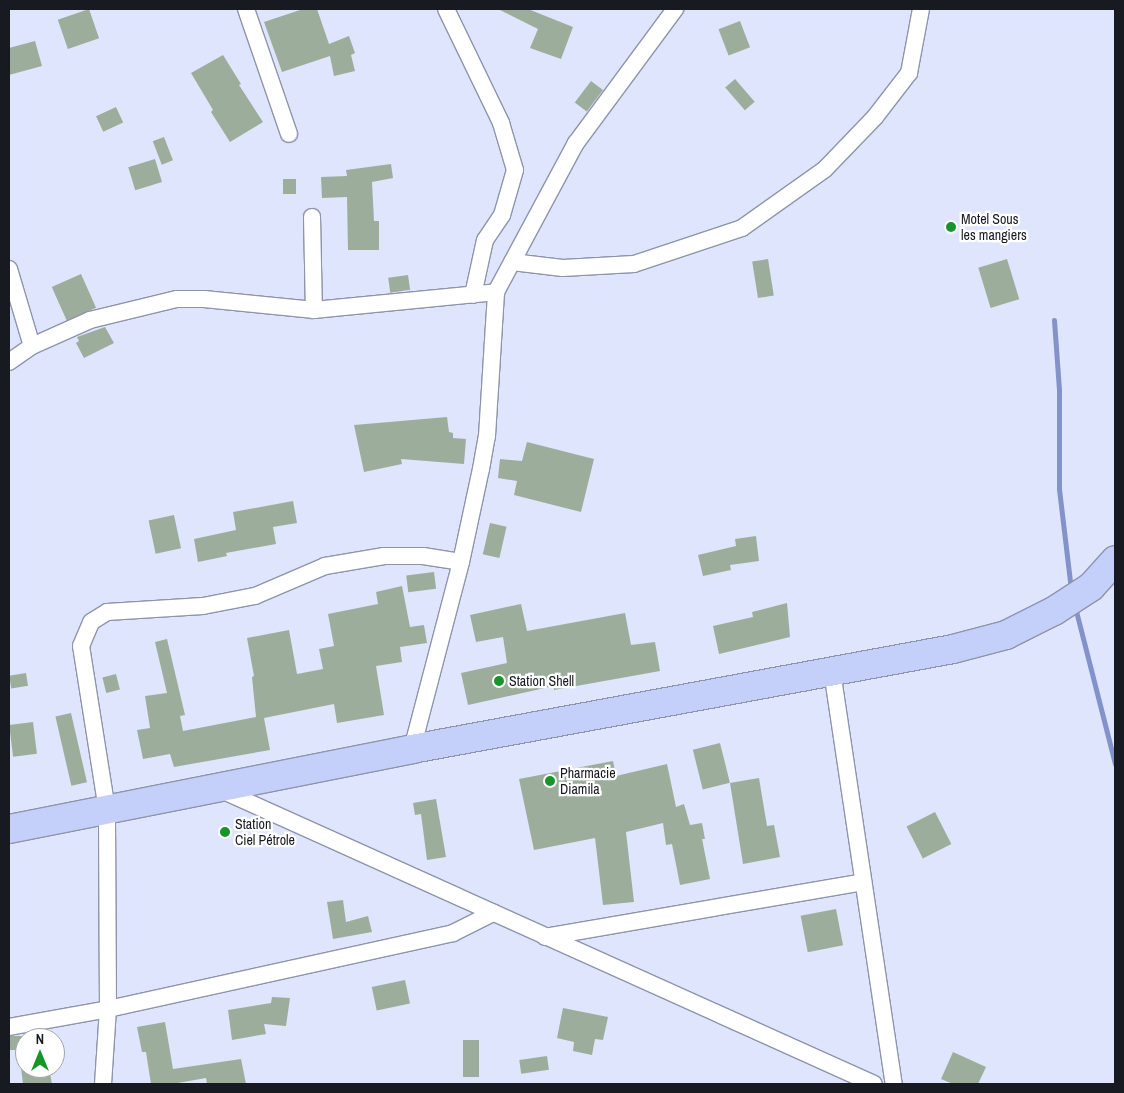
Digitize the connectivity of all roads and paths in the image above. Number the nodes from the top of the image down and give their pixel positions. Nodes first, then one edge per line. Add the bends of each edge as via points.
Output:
1 (246, 9) edge
2 (446, 9) edge
3 (674, 9) edge
4 (921, 9) edge
5 (289, 134) dead end
6 (312, 217) dead end
7 (512, 262) junction
8 (9, 269) edge
9 (496, 292) junction
10 (473, 295) junction
11 (314, 310) junction
12 (32, 346) junction
13 (9, 362) edge
14 (1115, 560) edge
15 (461, 562) junction
16 (832, 671) junction
17 (412, 749) junction
18 (217, 788) junction
19 (107, 810) junction
20 (9, 829) edge
21 (863, 882) junction
22 (493, 913) junction
23 (545, 936) junction
24 (108, 1009) junction
25 (9, 1027) edge
26 (103, 1084) edge
27 (874, 1084) edge
28 (894, 1084) edge

1 - 5 street
2 - 10 street via 501,123 516,170 502,215 485,240
3 - 7 street via 576,143
4 - 7 street via 909,73 875,117 825,169 742,228 634,264 563,268
6 - 11 street
7 - 9 street
8 - 12 street
9 - 10 street
9 - 15 street via 487,436
10 - 11 street
11 - 12 street via 178,299 90,320
12 - 13 street
14 - 16 highway via 1091,587 1054,611 1006,635 953,649
15 - 17 street
15 - 19 street via 423,556 376,558 325,566 255,596 203,606 106,612 91,622 81,646
16 - 17 highway
16 - 21 street
17 - 18 highway
18 - 19 highway
18 - 22 street
19 - 20 highway
19 - 24 street
21 - 23 street
21 - 28 street
22 - 23 street
22 - 24 street via 453,933
23 - 27 street
24 - 25 street
24 - 26 street

